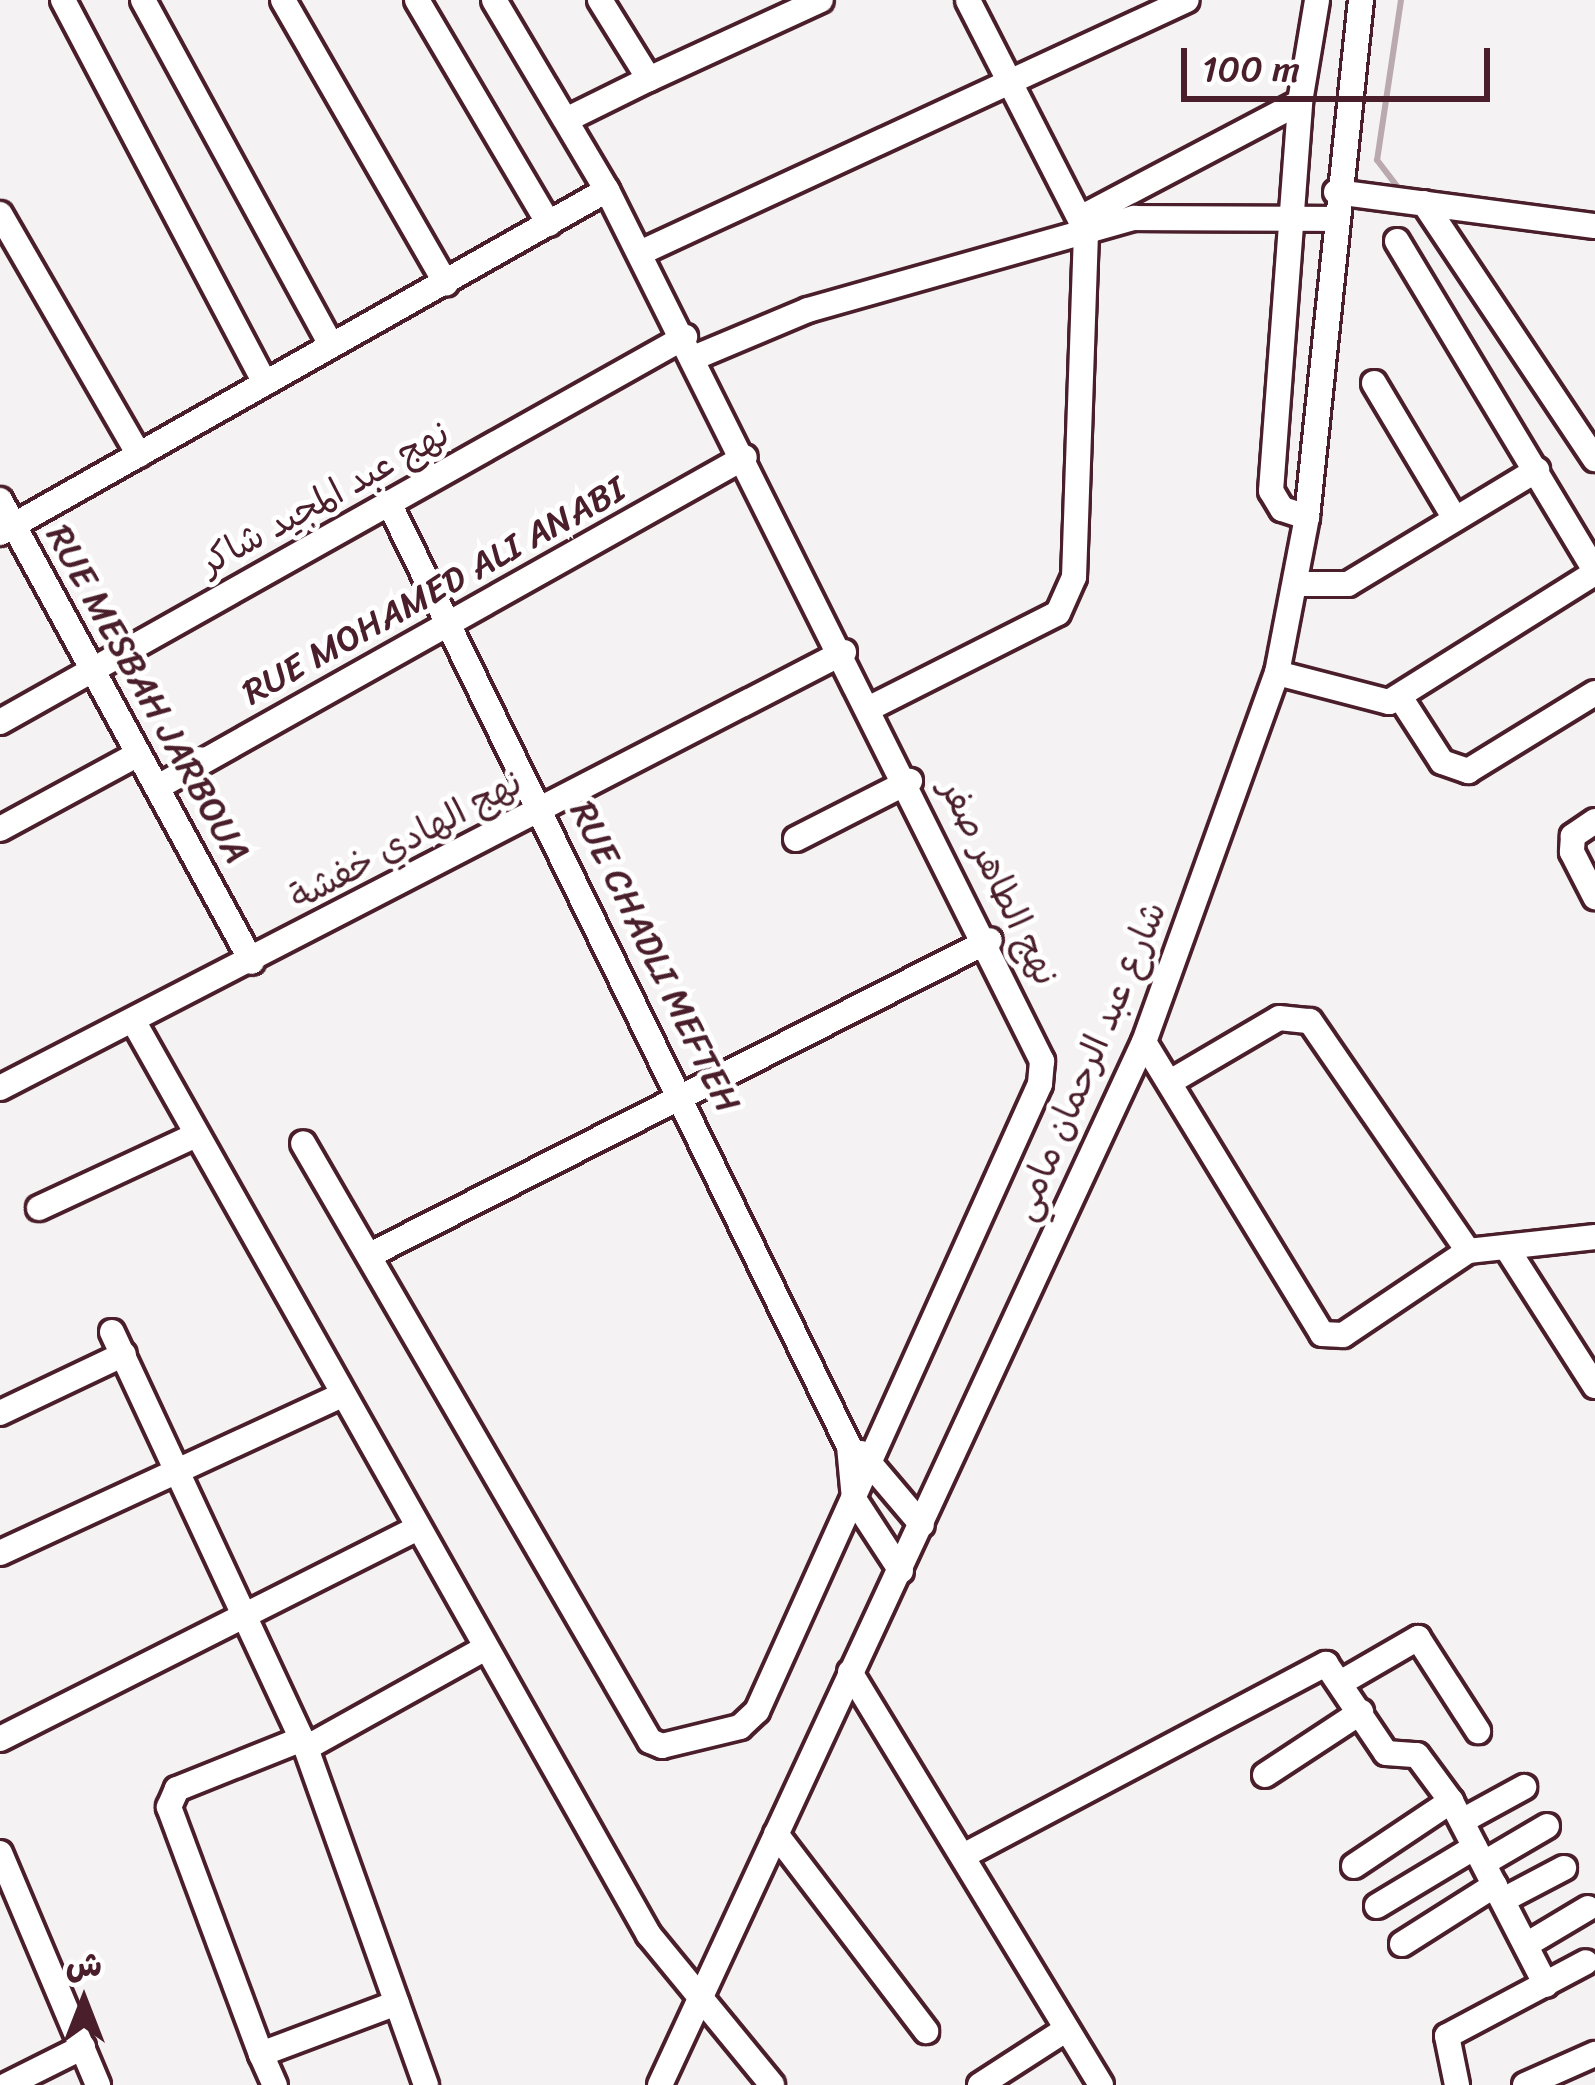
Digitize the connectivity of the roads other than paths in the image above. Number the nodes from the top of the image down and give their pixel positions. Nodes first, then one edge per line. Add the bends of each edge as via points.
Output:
1 (63, 0) edge
2 (143, 0) edge
3 (283, 0) edge
4 (417, 0) edge
5 (494, 0) edge
6 (600, 0) edge
7 (821, 0) edge
8 (968, 0) edge
9 (1187, 0) edge
10 (1317, 0) edge
11 (1361, 0) edge
12 (650, 79) junction
13 (1013, 85) junction
14 (1300, 102) junction
15 (568, 119) junction
16 (1336, 192) junction
17 (613, 200) junction
18 (1424, 203) junction
19 (0, 214) edge
20 (1291, 217) junction
21 (1335, 219) junction
22 (549, 224) junction
23 (1084, 224) junction
24 (1595, 226) edge
25 (1397, 242) dead end
26 (643, 252) junction
27 (446, 284) junction
28 (331, 345) junction
29 (691, 347) junction
30 (265, 383) junction
31 (1374, 383) dead end
32 (139, 454) junction
33 (746, 457) junction
34 (1595, 459) edge
35 (1537, 470) junction
36 (0, 500) edge
37 (389, 503) junction
38 (1307, 517) junction
39 (1455, 519) junction
40 (7, 529) edge
41 (1595, 572) edge
42 (1298, 584) junction
43 (447, 624) junction
44 (844, 652) junction
45 (93, 670) junction
46 (1277, 673) junction
47 (1595, 693) edge
48 (1400, 697) junction
49 (872, 707) junction
50 (0, 722) edge
51 (138, 754) junction
52 (910, 782) junction
53 (158, 787) junction
54 (543, 809) junction
55 (1595, 821) edge
56 (0, 829) edge
57 (796, 838) dead end
58 (1595, 897) edge
59 (990, 940) junction
60 (252, 962) junction
61 (135, 1024) junction
62 (1144, 1042) junction
63 (1170, 1082) junction
64 (0, 1088) edge
65 (683, 1095) junction
66 (194, 1136) junction
67 (303, 1143) dead end
68 (39, 1208) dead end
69 (1595, 1237) edge
70 (1506, 1247) junction
71 (1468, 1251) junction
72 (370, 1255) junction
73 (1595, 1386) edge
74 (342, 1395) junction
75 (0, 1413) edge
76 (849, 1446) junction
77 (874, 1460) junction
78 (179, 1469) junction
79 (854, 1499) junction
80 (922, 1525) junction
81 (417, 1528) junction
82 (0, 1553) edge
83 (901, 1571) junction
84 (247, 1612) junction
85 (484, 1649) junction
86 (850, 1672) junction
87 (1342, 1682) junction
88 (1361, 1712) junction
89 (1478, 1731) dead end
90 (0, 1739) edge
91 (304, 1743) junction
92 (1265, 1775) dead end
93 (1524, 1786) dead end
94 (1457, 1811) junction
95 (1546, 1826) dead end
96 (776, 1834) junction
97 (0, 1852) edge
98 (963, 1856) junction
99 (1354, 1866) dead end
100 (1564, 1868) dead end
101 (1489, 1874) junction
102 (9, 1902) edge
103 (1377, 1906) dead end
104 (1588, 1908) dead end
105 (1402, 1944) dead end
106 (1526, 1946) junction
107 (1586, 1962) dead end
108 (1546, 1984) junction
109 (704, 1990) junction
110 (397, 2002) junction
111 (1067, 2029) junction
112 (926, 2031) dead end
113 (83, 2047) junction
114 (261, 2054) junction
115 (1595, 2054) edge
116 (7, 2085) edge
117 (98, 2085) edge
118 (275, 2085) edge
119 (426, 2085) edge
120 (660, 2085) edge
121 (772, 2085) edge
122 (980, 2085) edge
123 (1101, 2085) edge
124 (1457, 2085) edge
125 (1525, 2085) edge

1 - 30 street
2 - 28 street
3 - 27 street
4 - 22 street
5 - 15 street, نهج الطاهر صفر
6 - 12 street
7 - 12 street
8 - 13 street
9 - 13 street
10 - 14 street
11 - 16 street, شارع عبد الرحمان مامي
12 - 15 street
13 - 23 street
13 - 26 street
14 - 20 street
14 - 23 street
15 - 17 street, نهج الطاهر صفر
16 - 18 street
16 - 21 street, شارع عبد الرحمان مامي
17 - 22 street
17 - 26 street, نهج الطاهر صفر
18 - 24 street
18 - 34 street
19 - 32 street
20 - 21 street
20 - 23 street via 1159,214
20 - 38 street via 1271,491 1282,509
21 - 38 street, شارع عبد الرحمان مامي
22 - 27 street
23 - 29 street, نهج عبد المجيد شاكر
23 - 49 street via 1091,273 1067,602
25 - 35 street
26 - 29 street, نهج الطاهر صفر
27 - 28 street
28 - 30 street
29 - 33 street, نهج الطاهر صفر
29 - 37 street, نهج عبد المجيد شاكر
30 - 32 street
31 - 39 street
32 - 40 street
33 - 43 street, RUE MOHAMED ALI ANABI
33 - 44 street, نهج الطاهر صفر
35 - 39 street
35 - 41 street
36 - 40 street, RUE MESBAH JARBOUA
37 - 43 street, RUE CHADLI MEFTEH
37 - 45 street, نهج عبد المجيد شاكر
38 - 42 street, شارع عبد الرحمان مامي
39 - 42 street via 1348,584
40 - 45 street, RUE MESBAH JARBOUA
41 - 48 street
42 - 46 street, شارع عبد الرحمان مامي
43 - 53 street, RUE MOHAMED ALI ANABI
43 - 54 street, RUE CHADLI MEFTEH
44 - 49 street, نهج الطاهر صفر
44 - 54 street, نهج الهادي خفشة
45 - 50 street, نهج عبد المجيد شاكر
45 - 51 street, RUE MESBAH JARBOUA
46 - 48 street via 1377,703
46 - 62 street, شارع عبد الرحمان مامي
47 - 48 street via 1468,771 1442,762
49 - 52 street, نهج الطاهر صفر
51 - 53 street, RUE MESBAH JARBOUA
51 - 56 street
52 - 57 street
52 - 59 street, نهج الطاهر صفر
53 - 60 street, RUE MESBAH JARBOUA
54 - 60 street, نهج الهادي خفشة
54 - 65 street, RUE CHADLI MEFTEH
55 - 58 street via 1573,836 1572,852
59 - 65 street
59 - 77 street, نهج الطاهر صفر via 1041,1051 1040,1084
60 - 61 street, نهج الهادي خفشة
61 - 64 street, نهج الهادي خفشة
61 - 66 street
62 - 63 street
62 - 80 street, شارع عبد الرحمان مامي
63 - 71 street via 1279,1018 1310,1021
63 - 71 street via 1322,1334 1343,1335
65 - 72 street
65 - 76 street, RUE CHADLI MEFTEH
66 - 68 street
66 - 74 street
67 - 72 street
69 - 70 street
70 - 71 street
70 - 73 street
72 - 79 street, نهج الطاهر صفر via 650,1742 740,1727 757,1711
74 - 78 street
74 - 81 street
75 - 78 street via 118,1343
76 - 77 street
76 - 79 street, RUE CHADLI MEFTEH
77 - 79 street, نهج الطاهر صفر
77 - 80 street
78 - 82 street
78 - 84 street
79 - 83 street
80 - 83 street, شارع عبد الرحمان مامي
81 - 84 street
81 - 85 street
83 - 86 street, شارع عبد الرحمان مامي
84 - 90 street
84 - 91 street
85 - 91 street
85 - 109 street via 649,1935
86 - 96 street, شارع عبد الرحمان مامي
86 - 98 street
87 - 88 street
87 - 89 street via 1418,1639
87 - 98 street via 1332,1666 1313,1663
88 - 92 street
88 - 94 street via 1386,1753 1417,1755
91 - 110 street
91 - 114 street via 170,1800
93 - 94 street
94 - 99 street
94 - 101 street
95 - 101 street
96 - 109 street, شارع عبد الرحمان مامي
96 - 112 street
97 - 102 street
98 - 111 street
100 - 101 street
101 - 103 street
101 - 105 street
101 - 106 street
102 - 113 street
104 - 106 street
106 - 108 street
107 - 108 street
108 - 124 street via 1447,2036
109 - 120 street, شارع عبد الرحمان مامي
109 - 121 street
110 - 114 street
110 - 119 street
111 - 122 street
111 - 123 street
113 - 116 street
113 - 117 street
114 - 118 street
115 - 125 street

